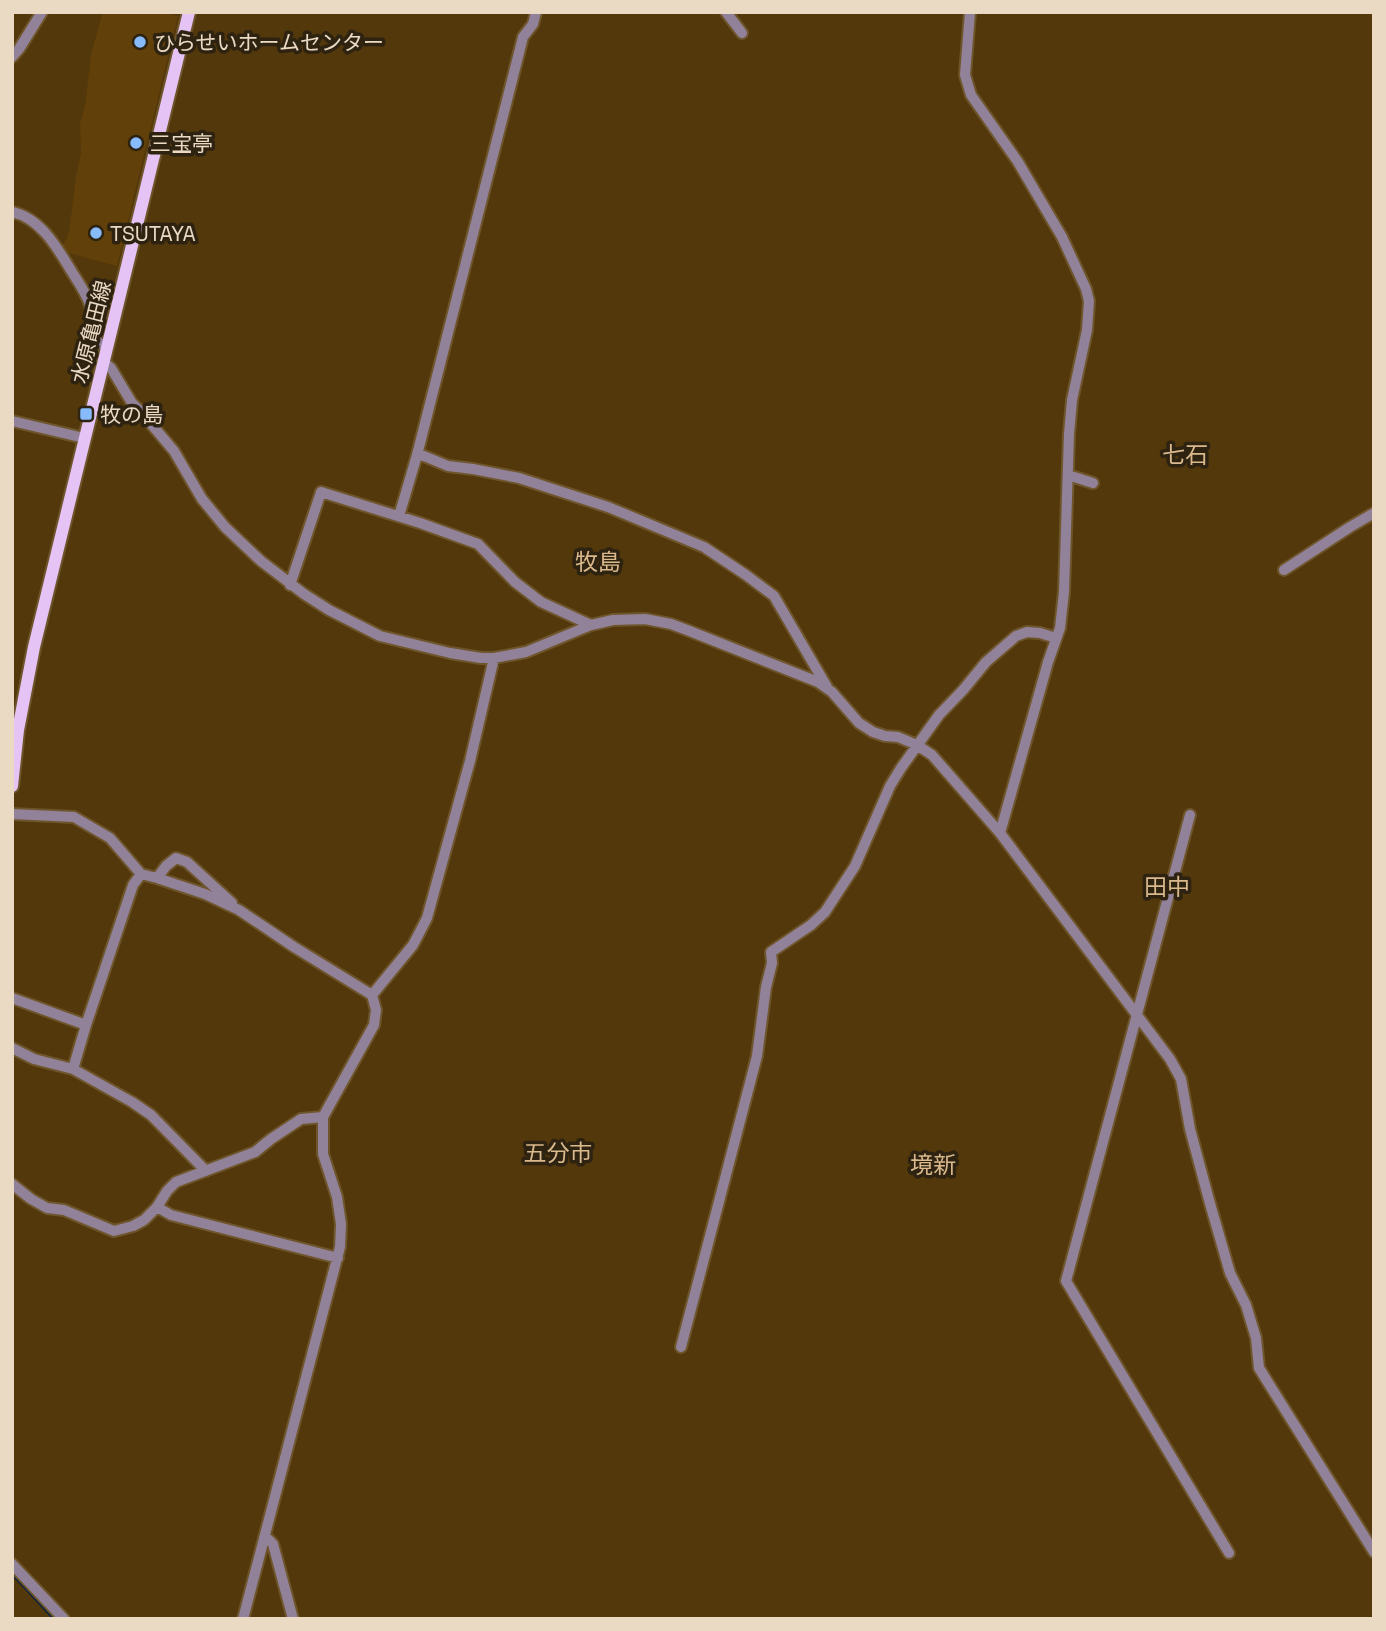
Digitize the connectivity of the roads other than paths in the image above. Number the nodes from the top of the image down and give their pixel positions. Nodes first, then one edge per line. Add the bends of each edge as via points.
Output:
1 (42, 12) edge
2 (189, 12) edge
3 (536, 12) edge
4 (726, 12) edge
5 (970, 12) edge
6 (742, 33) dead end
7 (12, 57) edge
8 (12, 212) edge
9 (108, 346) junction
10 (104, 362) junction
11 (12, 421) edge
12 (84, 438) junction
13 (417, 455) junction
14 (1068, 475) junction
15 (1093, 483) dead end
16 (1374, 513) edge
17 (399, 516) junction
18 (1284, 570) dead end
19 (290, 585) junction
20 (591, 625) junction
21 (1056, 638) junction
22 (494, 658) junction
23 (828, 689) junction
24 (15, 729) edge
25 (916, 745) junction
26 (12, 786) edge
27 (12, 814) edge
28 (1190, 815) dead end
29 (1000, 833) junction
30 (141, 874) junction
31 (157, 878) junction
32 (239, 910) junction
33 (372, 995) junction
34 (12, 998) edge
35 (1138, 1015) junction
36 (86, 1025) junction
37 (13, 1053) edge
38 (73, 1069) junction
39 (323, 1117) junction
40 (206, 1171) junction
41 (12, 1184) edge
42 (158, 1207) junction
43 (338, 1258) junction
44 (681, 1347) dead end
45 (265, 1536) junction
46 (1374, 1552) edge
47 (1229, 1553) dead end
48 (12, 1564) edge
49 (64, 1619) edge
50 (243, 1619) edge
51 (293, 1619) edge

1 - 7 street
2 - 9 main road, 水原亀田線
3 - 13 street via 523,37
4 - 6 street
5 - 14 street via 965,75 971,95 1062,237 1089,301 1072,400
8 - 9 street via 34,223 57,246 84,292 95,338
9 - 10 main road, 水原亀田線
10 - 12 main road, 水原亀田線
10 - 19 street via 174,451 225,527
11 - 12 street
12 - 24 main road, 水原亀田線
13 - 17 street
13 - 23 street via 448,466 519,478 608,507 704,547 774,596
14 - 15 street
14 - 21 street via 1064,592
16 - 18 street
17 - 19 street via 321,492
17 - 20 street via 478,544 541,602
19 - 22 street via 388,639
20 - 22 street via 526,652
20 - 23 street via 645,619 671,624
21 - 25 street via 1027,632 1016,636 986,662
21 - 29 street
22 - 33 street via 427,918 413,945
23 - 25 street via 873,732
24 - 26 main road, 水原亀田線
25 - 29 street via 932,755
25 - 44 street via 890,786 855,866 825,912 771,951 757,1056
27 - 30 street via 74,817 110,838
28 - 35 street
29 - 35 street
30 - 31 street
30 - 36 street via 133,885
31 - 32 street
31 - 32 street via 176,858 181,859
32 - 33 street
33 - 39 street via 374,1025
34 - 36 street
35 - 46 street via 1181,1079 1224,1254 1256,1338 1259,1368
35 - 47 street via 1066,1281
36 - 38 street
37 - 38 street
38 - 40 street via 151,1115
39 - 40 street via 301,1119 254,1152
39 - 43 street via 323,1154 341,1224
40 - 42 street via 177,1182
41 - 42 street via 47,1208 64,1210 114,1231 144,1220
42 - 43 street via 171,1215
43 - 45 street
45 - 50 street
45 - 51 street via 273,1544
48 - 49 street

